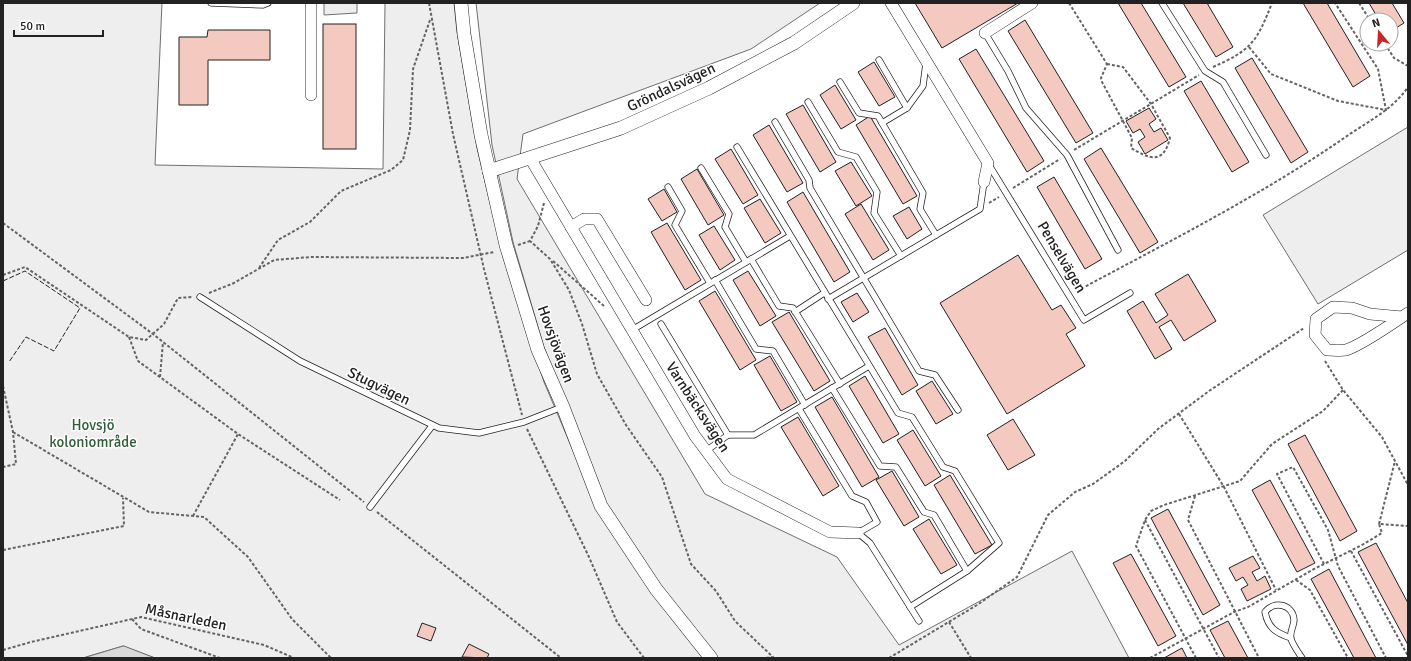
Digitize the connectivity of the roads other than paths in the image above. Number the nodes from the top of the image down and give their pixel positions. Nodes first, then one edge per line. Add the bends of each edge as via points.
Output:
1 (210, 3) edge
2 (268, 3) edge
3 (311, 3) edge
4 (461, 3) edge
5 (853, 3) edge
6 (891, 3) edge
7 (1032, 3) edge
8 (1162, 3) edge
9 (1020, 6) edge
10 (984, 33) joint
11 (879, 60) dead end
12 (926, 60) junction
13 (840, 82) dead end
14 (311, 95) dead end
15 (808, 102) dead end
16 (907, 108) junction
17 (774, 122) dead end
18 (882, 122) junction
19 (737, 147) dead end
20 (1266, 155) dead end
21 (530, 158) junction
22 (988, 163) junction
23 (701, 168) dead end
24 (489, 171) junction
25 (984, 182) joint
26 (668, 187) dead end
27 (570, 227) junction
28 (936, 235) junction
29 (790, 236) junction
30 (1118, 250) dead end
31 (901, 256) junction
32 (748, 261) junction
33 (863, 278) junction
34 (713, 282) junction
35 (824, 293) junction
36 (1130, 293) dead end
37 (200, 297) road end
38 (828, 298) junction
39 (646, 300) dead end
40 (795, 312) junction
41 (1405, 315) edge
42 (661, 324) dead end
43 (632, 330) junction
44 (869, 366) junction
45 (840, 384) junction
46 (832, 388) junction
47 (805, 404) junction
48 (562, 407) junction
49 (798, 409) junction
50 (958, 410) dead end
51 (432, 426) junction
52 (728, 435) junction
53 (706, 451) junction
54 (370, 507) road end
55 (858, 533) junction
56 (967, 571) junction
57 (910, 607) junction
58 (919, 621) dead end
59 (1291, 638) junction
60 (712, 658) edge
61 (1302, 658) edge

1 - 2 lane
3 - 14 street
4 - 24 street, Hovsjövägen via 464,34
5 - 21 street, Gröndalsvägen via 794,43 709,88 621,128
6 - 12 street, Penselvägen
7 - 9 street
8 - 20 lane via 1205,71 1222,82
9 - 10 street
10 - 30 lane via 1008,71 1026,108 1067,155
11 - 16 lane
12 - 16 lane via 923,86
12 - 22 street, Penselvägen
13 - 18 lane via 859,113 878,116
15 - 31 lane via 838,152 856,158 874,186 877,192 874,213
16 - 18 lane
17 - 33 lane
18 - 28 lane via 923,193 920,209
19 - 29 lane
21 - 24 street, Gröndalsvägen
21 - 27 street, Varnbäcksvägen
22 - 25 street
22 - 36 lane, Penselvägen via 1084,320
23 - 32 lane via 729,214 725,227
24 - 48 street, Hovsjövägen via 506,245 538,350
25 - 28 lane via 980,209
26 - 34 lane via 682,211 675,225
27 - 39 street via 584,219 597,219
27 - 43 street, Varnbäcksvägen
28 - 31 lane
29 - 32 lane
29 - 35 lane
31 - 33 lane
32 - 34 lane
32 - 40 lane via 779,306 793,308
33 - 38 lane
33 - 50 lane via 919,371 935,375
34 - 43 lane
34 - 47 lane via 756,349 773,351
35 - 38 lane
35 - 40 lane
37 - 51 lane, Stugvägen via 300,361
38 - 44 lane
40 - 45 lane
41 - 41 street via 1346,350 1327,350 1315,335 1316,319 1332,307 1352,308 1370,314
42 - 52 lane
43 - 53 street, Varnbäcksvägen
44 - 45 lane
44 - 56 lane via 898,414 912,417 942,467 955,471 999,543
45 - 46 lane
46 - 47 lane
46 - 56 lane via 880,466 896,467 924,512 934,515
47 - 49 lane
48 - 51 lane, Stugvägen via 524,422 479,432
48 - 60 street, Hovsjövägen via 601,506 656,589
49 - 52 lane via 754,435
49 - 55 lane via 852,496 866,502 877,522
51 - 54 lane
52 - 53 lane
53 - 55 street, Varnbäcksvägen via 727,479 830,532
55 - 57 lane via 870,543
56 - 57 lane
57 - 58 lane
59 - 59 lane via 1274,632 1266,621 1265,612 1275,604 1288,607 1294,620
59 - 61 lane

